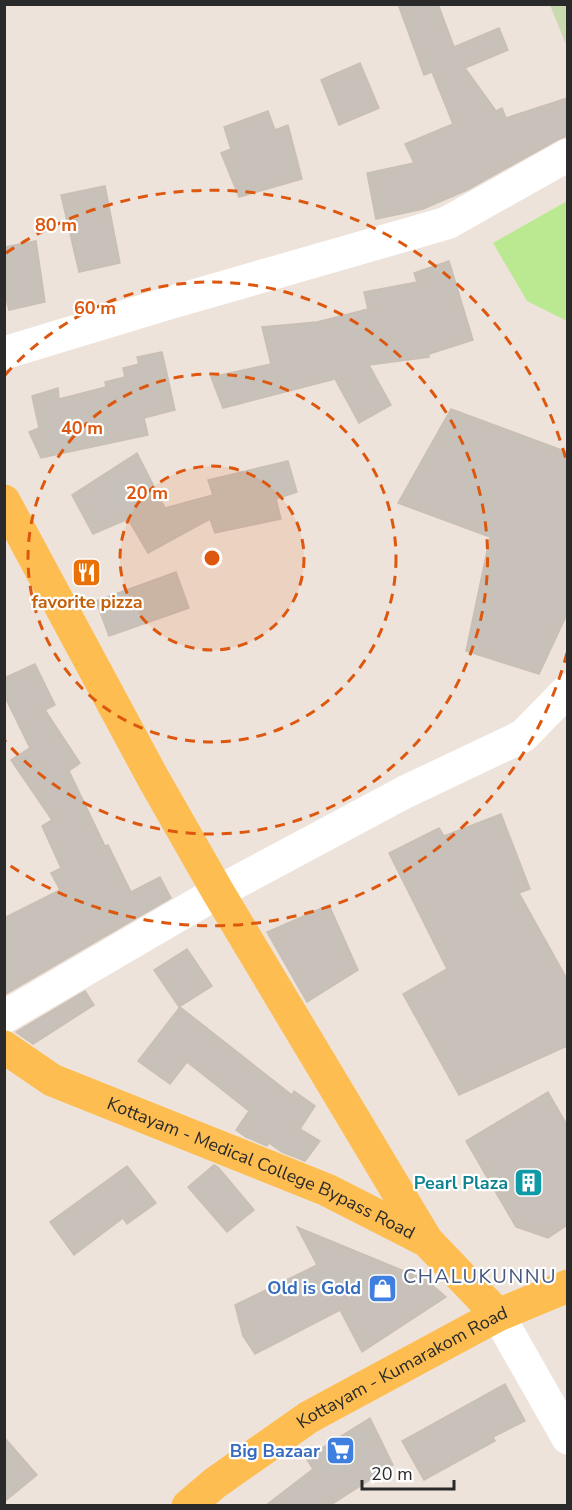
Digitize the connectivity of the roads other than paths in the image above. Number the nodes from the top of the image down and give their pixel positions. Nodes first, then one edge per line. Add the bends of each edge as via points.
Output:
1 (567, 155) edge
2 (4, 353) edge
3 (4, 501) edge
4 (567, 690) edge
5 (218, 892) junction
6 (4, 1017) edge
7 (4, 1047) edge
8 (427, 1241) junction
9 (567, 1286) edge
10 (498, 1315) junction
11 (567, 1438) edge
12 (188, 1506) edge

1 - 2 street via 447,223
3 - 5 main road
4 - 5 street via 523,736 405,792
5 - 6 street
5 - 8 main road
7 - 8 main road, Kottayam - Medical College Bypass Road via 52,1080 327,1190
8 - 10 main road, Kottayam - Medical College Bypass Road
9 - 10 main road, Kottayam - Kumarakom Road
10 - 11 street
10 - 12 main road, Kottayam - Kumarakom Road via 309,1417

